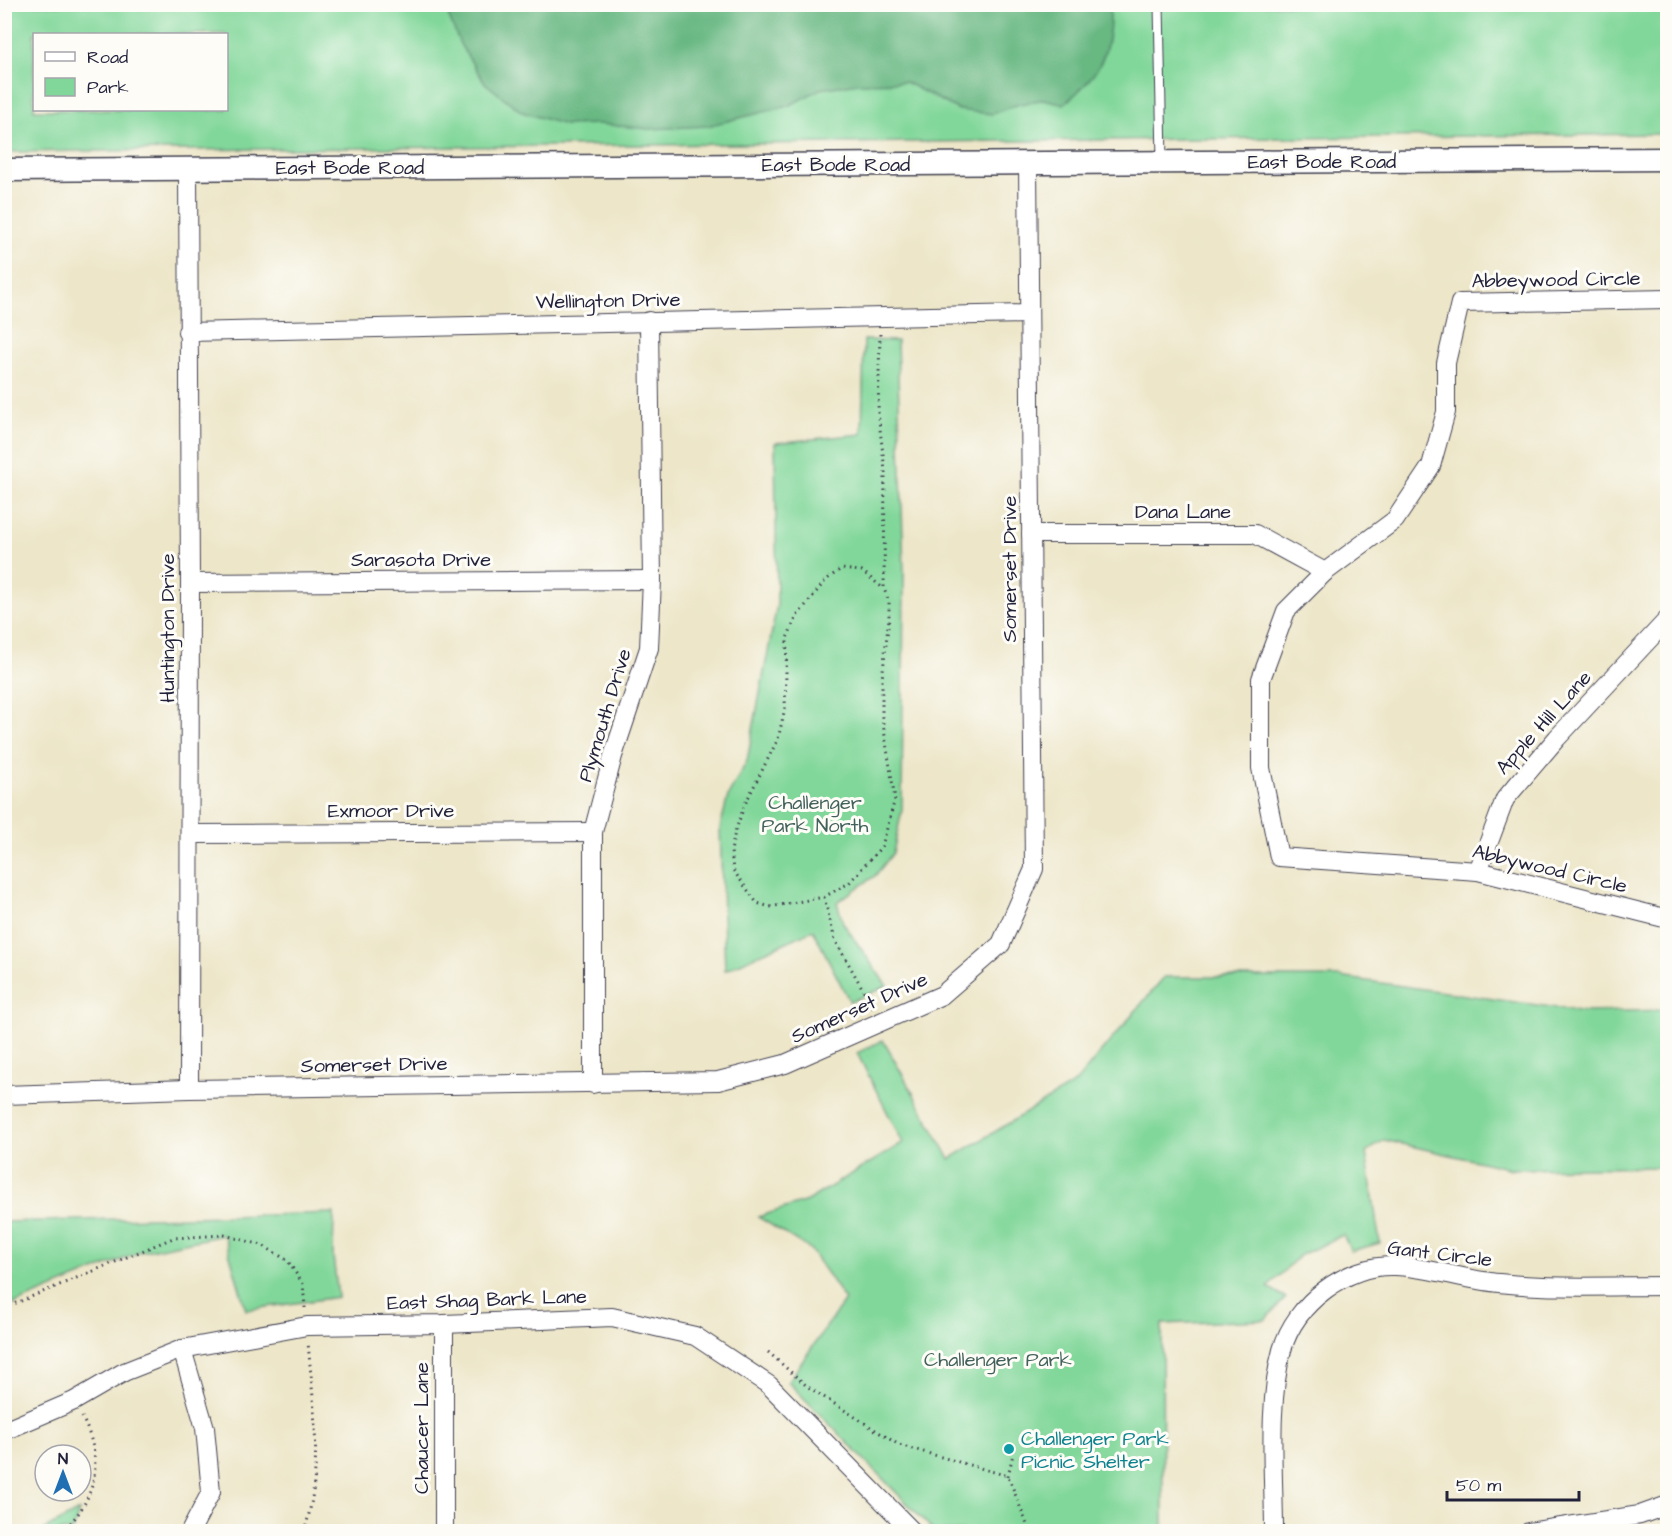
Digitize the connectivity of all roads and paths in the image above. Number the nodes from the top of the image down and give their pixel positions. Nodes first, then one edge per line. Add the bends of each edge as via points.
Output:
1 (1159, 4) edge
2 (1668, 159) edge
3 (1028, 163) junction
4 (1162, 163) junction
5 (188, 168) junction
6 (4, 170) edge
7 (1668, 299) edge
8 (1029, 314) junction
9 (880, 317) junction
10 (650, 321) junction
11 (188, 332) junction
12 (1031, 534) junction
13 (1325, 572) junction
14 (652, 580) junction
15 (190, 583) junction
16 (884, 589) junction
17 (1668, 619) edge
18 (593, 832) junction
19 (190, 834) junction
20 (1279, 857) joint
21 (1478, 871) junction
22 (824, 897) junction
23 (1668, 919) edge
24 (880, 1022) junction
25 (593, 1084) junction
26 (189, 1089) junction
27 (4, 1095) edge
28 (1668, 1286) edge
29 (444, 1324) junction
30 (182, 1349) junction
31 (768, 1352) dead end
32 (74, 1401) junction
33 (4, 1431) edge
34 (1013, 1454) dead end
35 (1008, 1476) junction
36 (1668, 1505) edge
37 (62, 1532) edge
38 (190, 1532) edge
39 (444, 1532) edge
40 (913, 1532) edge
41 (1030, 1532) edge
42 (1274, 1532) edge
43 (1529, 1532) edge

1 - 4 lane
2 - 4 street, East Bode Road
3 - 4 street, East Bode Road
3 - 5 street, East Bode Road
3 - 8 street, Somerset Drive
5 - 6 street, East Bode Road
5 - 11 street, Huntington Drive
7 - 13 street, Abbeywood Circle via 1460,303 1446,363 1446,411 1431,466 1395,520
8 - 9 street, Wellington Drive
8 - 12 street, Somerset Drive
9 - 10 street, Wellington Drive
9 - 16 path via 878,412 885,471
10 - 11 street, Wellington Drive
10 - 14 street, Plymouth Drive
11 - 15 street, Huntington Drive
12 - 13 street, Dana Lane via 1255,534
12 - 24 street, Somerset Drive via 1034,869 1001,944 942,995
13 - 20 street, Abbeywood Circle via 1286,611 1261,679 1262,768
14 - 15 street, Sarasota Drive
14 - 18 street, Plymouth Drive via 649,648
15 - 19 street, Huntington Drive
16 - 22 path via 889,618 882,717 895,799 882,846 849,883
16 - 22 path via 862,571 841,569 826,580 797,616 787,638 786,708 778,739 744,804 733,842 733,870 757,903 770,907
17 - 21 street, Apple Hill Lane via 1506,799
18 - 19 street, Exmoor Drive
18 - 25 street, Plymouth Drive
19 - 26 street, Huntington Drive
20 - 21 street, Abbywood Circle
21 - 23 street, Abbywood Circle
22 - 24 path via 835,940
24 - 25 street, Somerset Drive via 785,1064 718,1082
25 - 26 street, Somerset Drive
26 - 27 street, Somerset Drive
28 - 42 street, Gant Circle via 1498,1283 1395,1266 1371,1268 1322,1290 1292,1329 1278,1367
29 - 30 street, East Shag Bark Lane via 307,1326
29 - 39 street, Chaucer Lane
29 - 40 street, East Shag Bark Lane via 612,1317 695,1336 770,1385
30 - 32 street, East Shag Bark Lane via 124,1372
30 - 38 street via 205,1428 211,1492
31 - 35 path via 808,1387 899,1445
32 - 33 street, East Shag Bark Lane
32 - 37 path via 93,1439 96,1465 88,1498
34 - 35 path
35 - 41 path
36 - 43 street via 1640,1515

